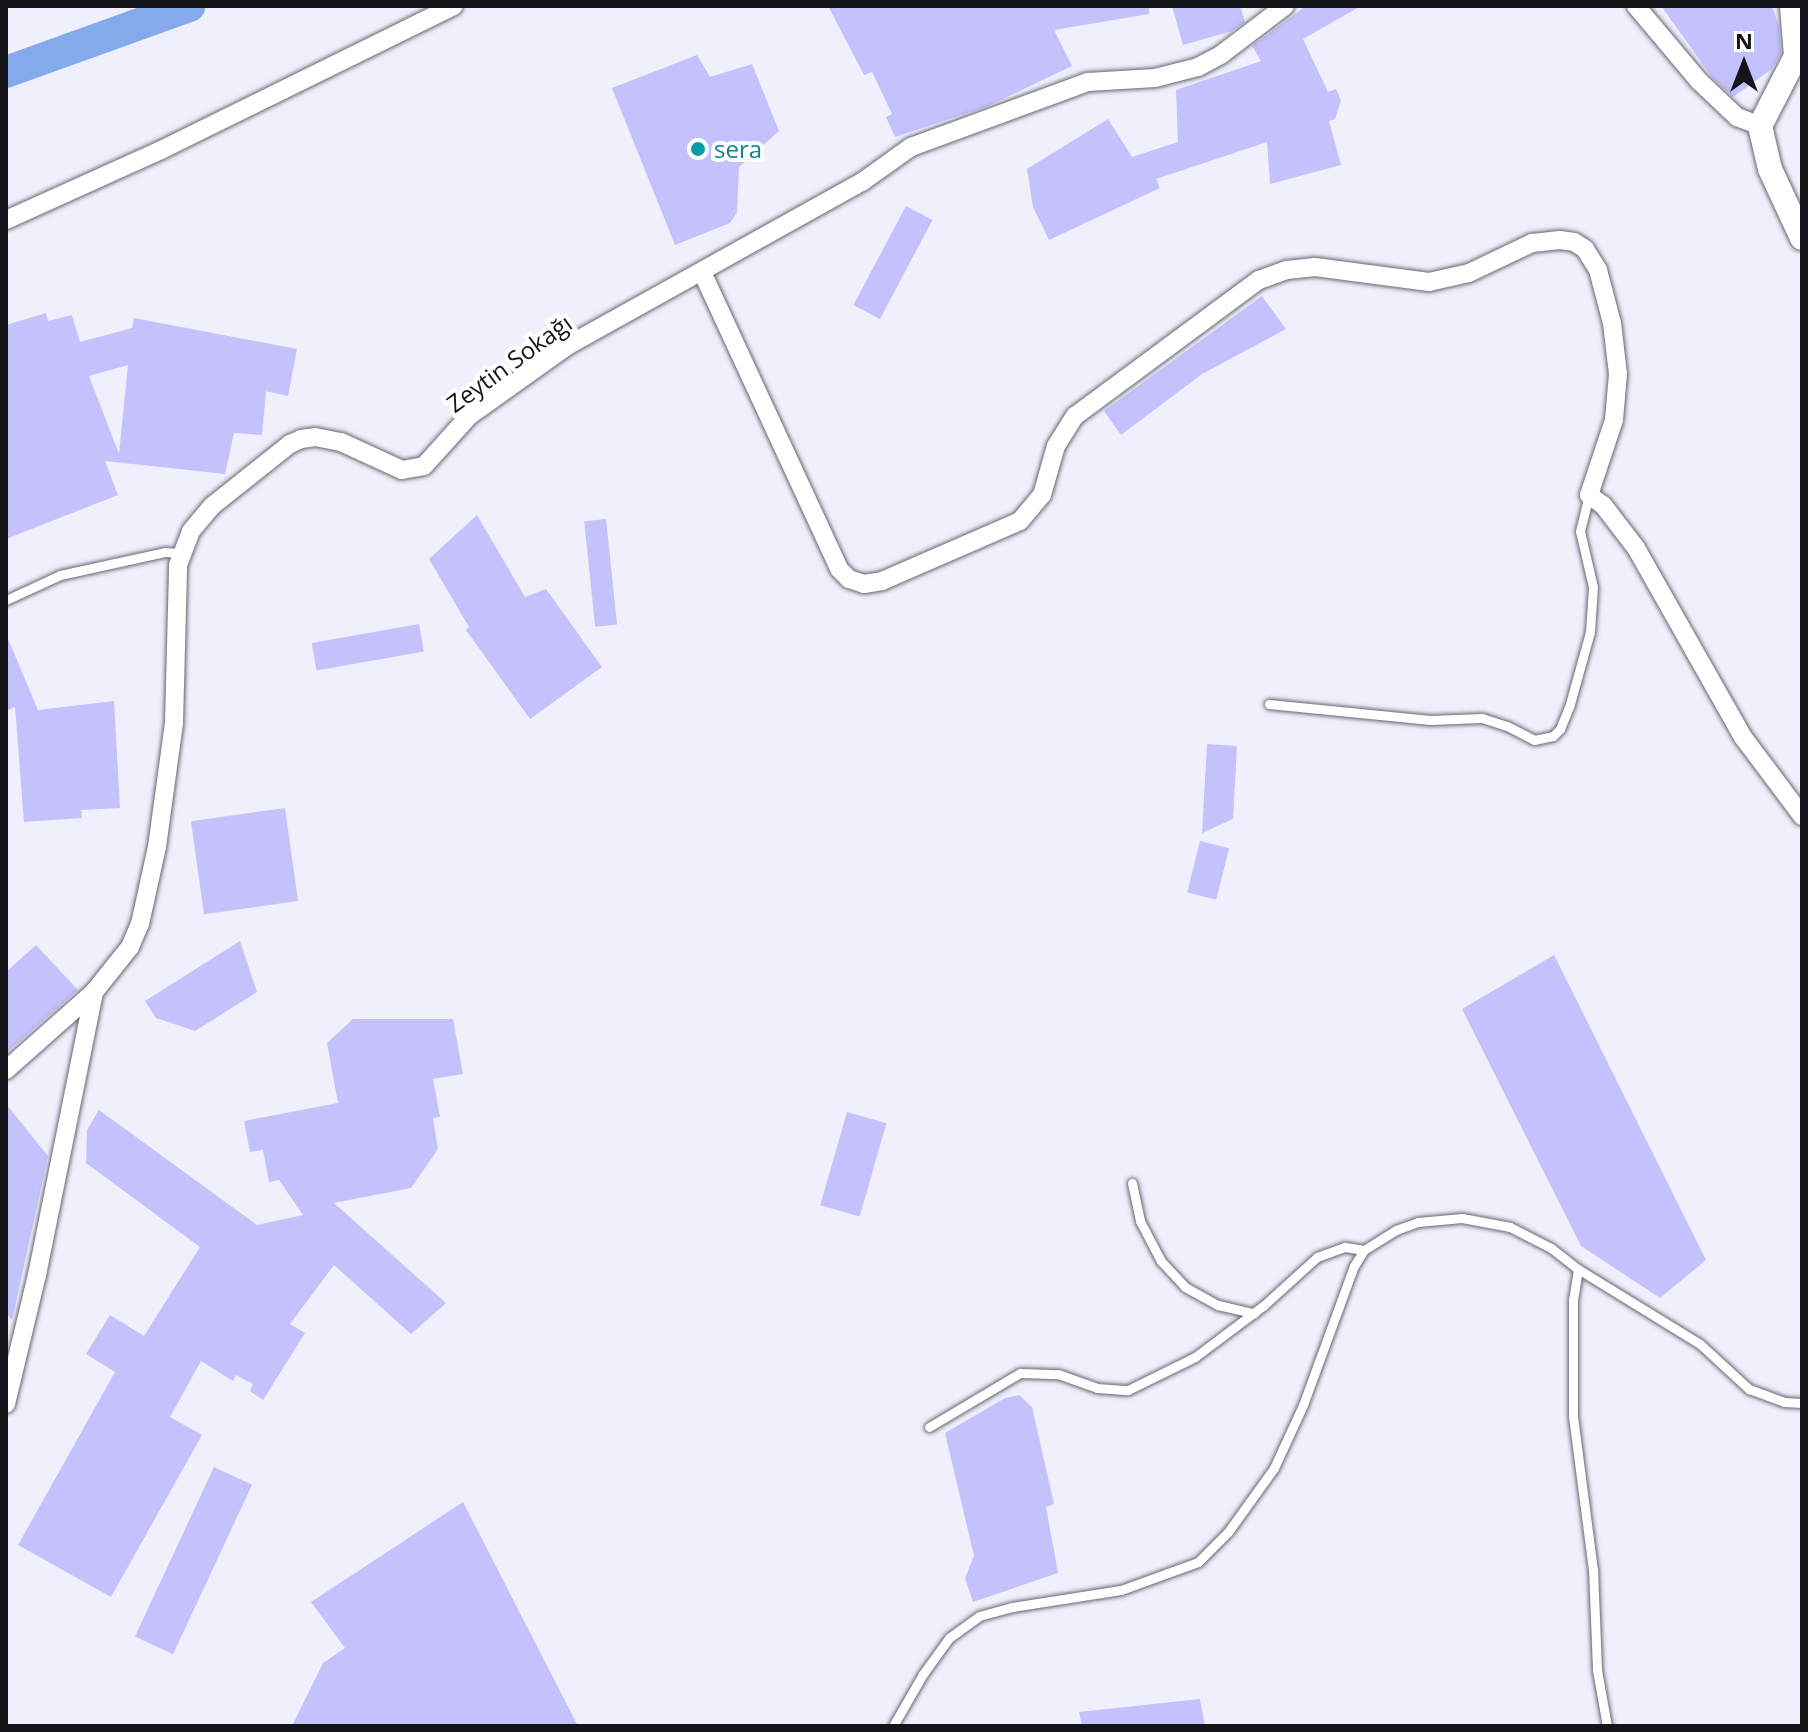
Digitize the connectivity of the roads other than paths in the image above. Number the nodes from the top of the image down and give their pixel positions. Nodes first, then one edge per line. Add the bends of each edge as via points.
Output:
1 (454, 6) edge
2 (1285, 6) edge
3 (1636, 6) edge
4 (1792, 6) edge
5 (1799, 54) edge
6 (1760, 126) junction
7 (6, 220) edge
8 (1802, 238) edge
9 (702, 272) junction
10 (1589, 495) junction
11 (181, 553) junction
12 (6, 600) edge
13 (1269, 704) dead end
14 (1802, 816) edge
15 (94, 992) junction
16 (6, 1070) edge
17 (1132, 1183) dead end
18 (1364, 1250) junction
19 (1578, 1269) junction
20 (1254, 1313) junction
21 (1802, 1403) edge
22 (6, 1404) edge
23 (929, 1427) dead end
24 (893, 1726) edge
25 (1607, 1726) edge

1 - 7 street
2 - 9 street, Zeytin Sokağı via 1198,67 1155,78 1073,86 911,147 862,182
3 - 6 street via 1699,81 1737,117
4 - 5 street
5 - 6 street
6 - 8 street via 1770,169
9 - 10 street via 839,569 855,582 873,584 1020,521 1042,495 1061,436 1084,407 1259,280 1302,267 1429,282 1469,273 1546,240 1574,242 1585,249 1598,270 1612,323 1618,374 1614,420
9 - 11 street, Zeytin Sokağı via 567,346 469,416 424,466 390,467 330,438 290,444 201,517
10 - 13 lane via 1580,531 1593,587 1590,632 1570,704 1553,736 1534,740 1482,718 1430,720
10 - 14 street via 1636,548 1743,737
11 - 12 lane via 60,575
11 - 15 street, Zeytin Sokağı via 174,723 157,847 135,935
15 - 16 street, Zeytin Sokağı
15 - 22 street
17 - 20 lane via 1140,1221 1161,1261 1185,1287 1218,1305
18 - 19 lane via 1381,1236 1418,1222 1462,1218 1530,1235
18 - 20 lane via 1345,1247 1317,1257
18 - 24 lane via 1274,1468 1228,1532 1198,1562 1121,1590 979,1616 949,1638
19 - 21 lane via 1700,1344 1749,1389
19 - 25 lane via 1573,1416
20 - 23 lane via 1195,1357 1128,1390 1097,1388 1058,1374 1020,1373

